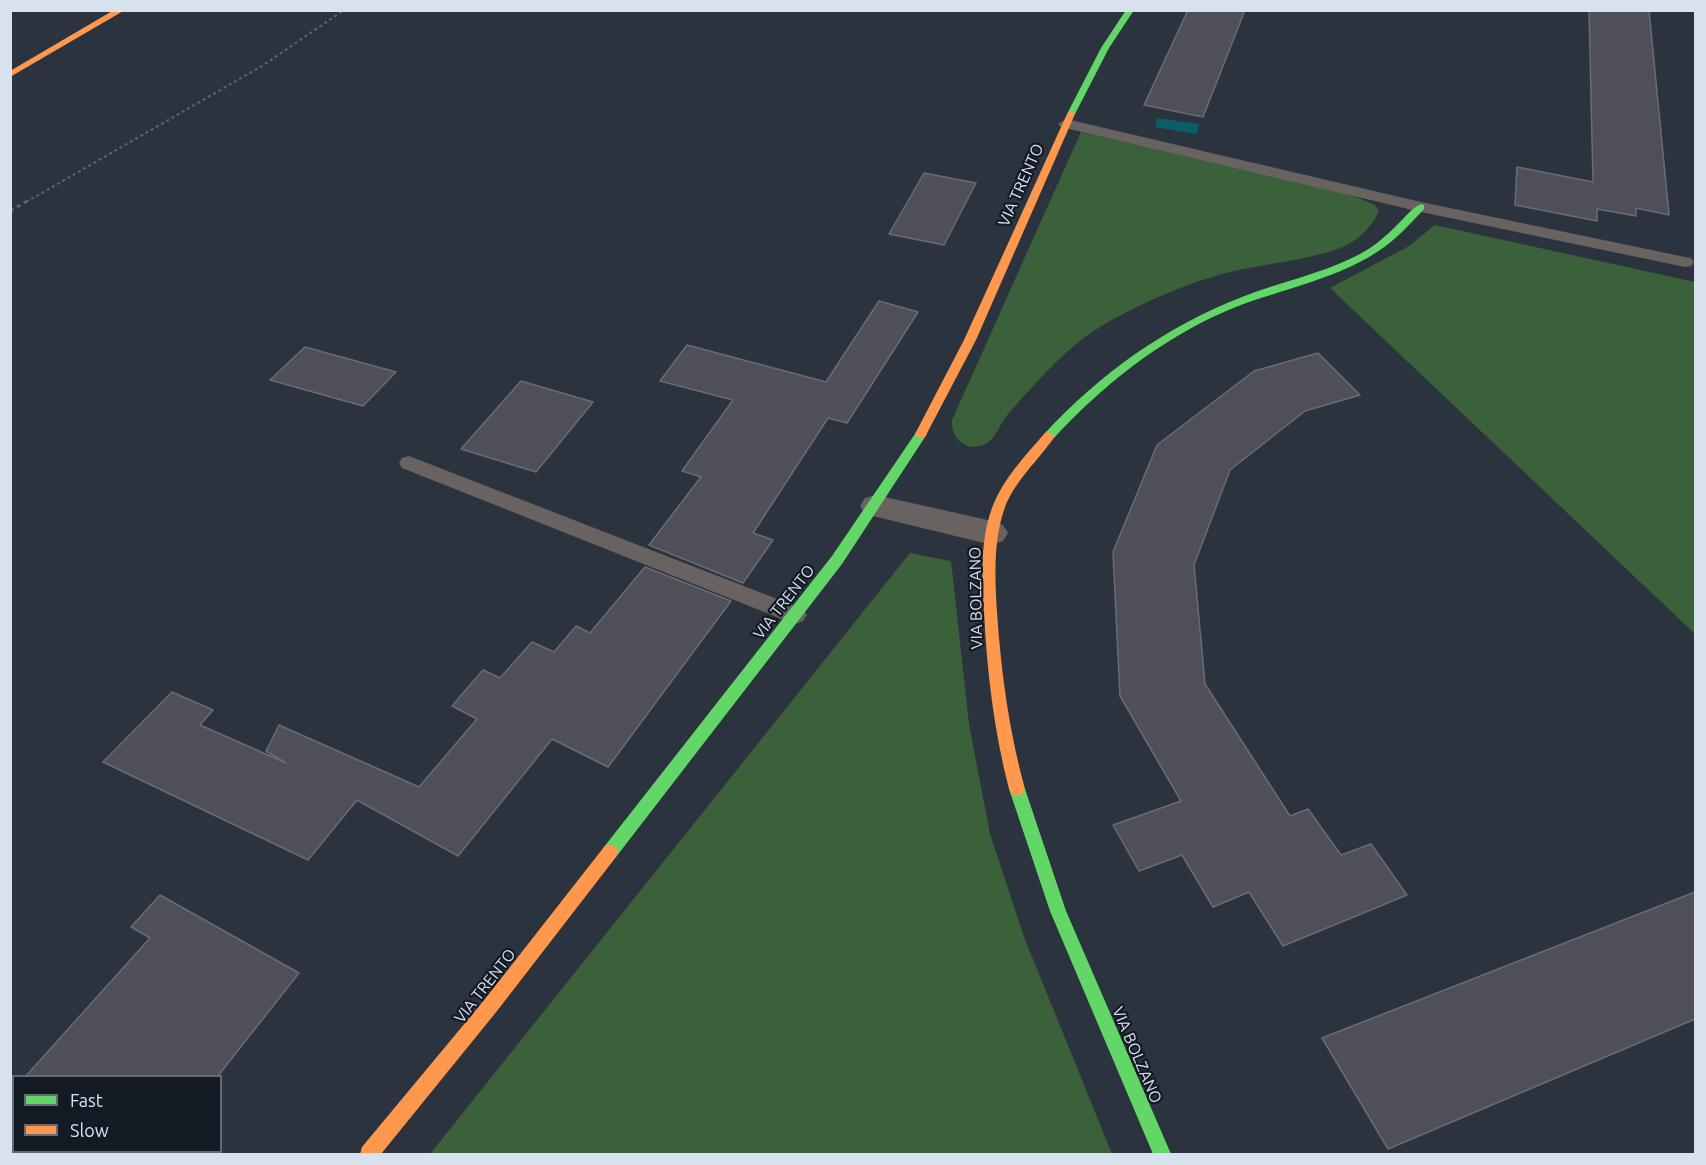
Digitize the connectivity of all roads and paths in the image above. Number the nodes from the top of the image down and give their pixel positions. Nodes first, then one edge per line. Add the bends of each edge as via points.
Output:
1 (121, 10) edge
2 (344, 10) edge
3 (1130, 10) edge
4 (10, 75) edge
5 (1066, 124) junction
6 (1421, 207) junction
7 (10, 211) edge
8 (1684, 262) dead end
9 (410, 463) dead end
10 (876, 507) junction
11 (992, 533) junction
12 (795, 615) junction
13 (369, 1155) edge
14 (1162, 1155) edge

1 - 4 street
2 - 7 path via 262,66
3 - 5 street, VIA TRENTO via 1094,66
5 - 6 lane
5 - 10 street, VIA TRENTO via 958,364
6 - 8 lane
6 - 11 street, VIA BOLZANO via 1393,238 1370,253 1321,276 1219,310 1122,368 1073,409 1025,465 1004,496
9 - 12 lane
10 - 11 street
10 - 12 street, VIA TRENTO
11 - 14 street, VIA BOLZANO via 989,587 994,664 1010,765 1055,902
12 - 13 street, VIA TRENTO via 449,1060

